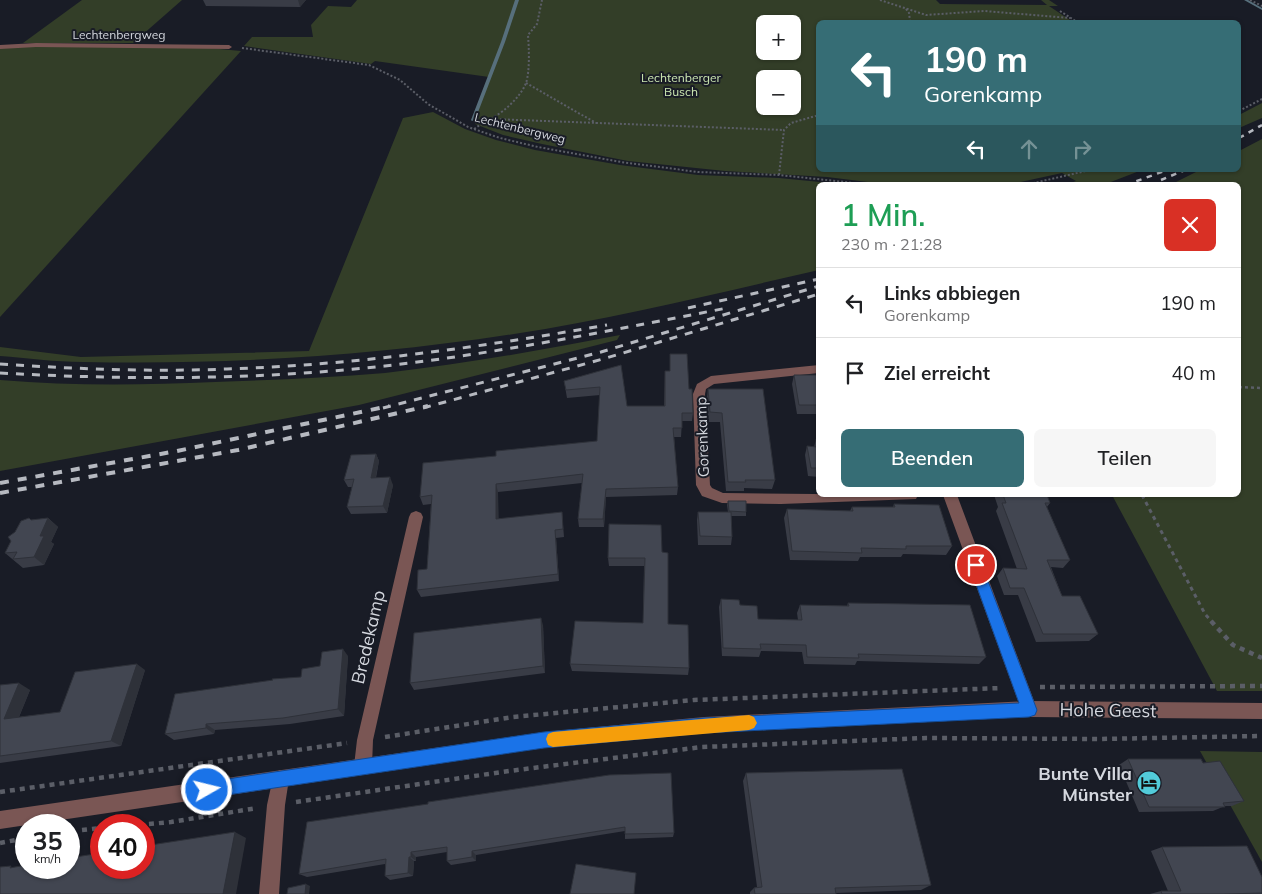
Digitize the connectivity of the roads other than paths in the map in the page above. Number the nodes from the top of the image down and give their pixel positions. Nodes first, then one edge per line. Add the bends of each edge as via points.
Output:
1 (0, 47) edge
2 (229, 47) road end
3 (816, 369) edge
4 (859, 497) edge
5 (951, 497) edge
6 (416, 517) dead end
7 (1029, 710) junction
8 (1262, 712) edge
9 (363, 766) junction
10 (280, 779) junction
11 (0, 820) edge
12 (269, 894) edge

1 - 2 street, Lechtenbergweg
3 - 4 street, Gorenkamp via 711,380 701,387 703,484 707,492 722,498
5 - 7 street
6 - 9 street, Bredekamp via 365,740
7 - 8 street, Hohe Geest
7 - 9 street, Hohe Geest via 704,725 544,740
9 - 10 street, Hohe Geest
10 - 11 street, Hohe Geest
10 - 12 street

